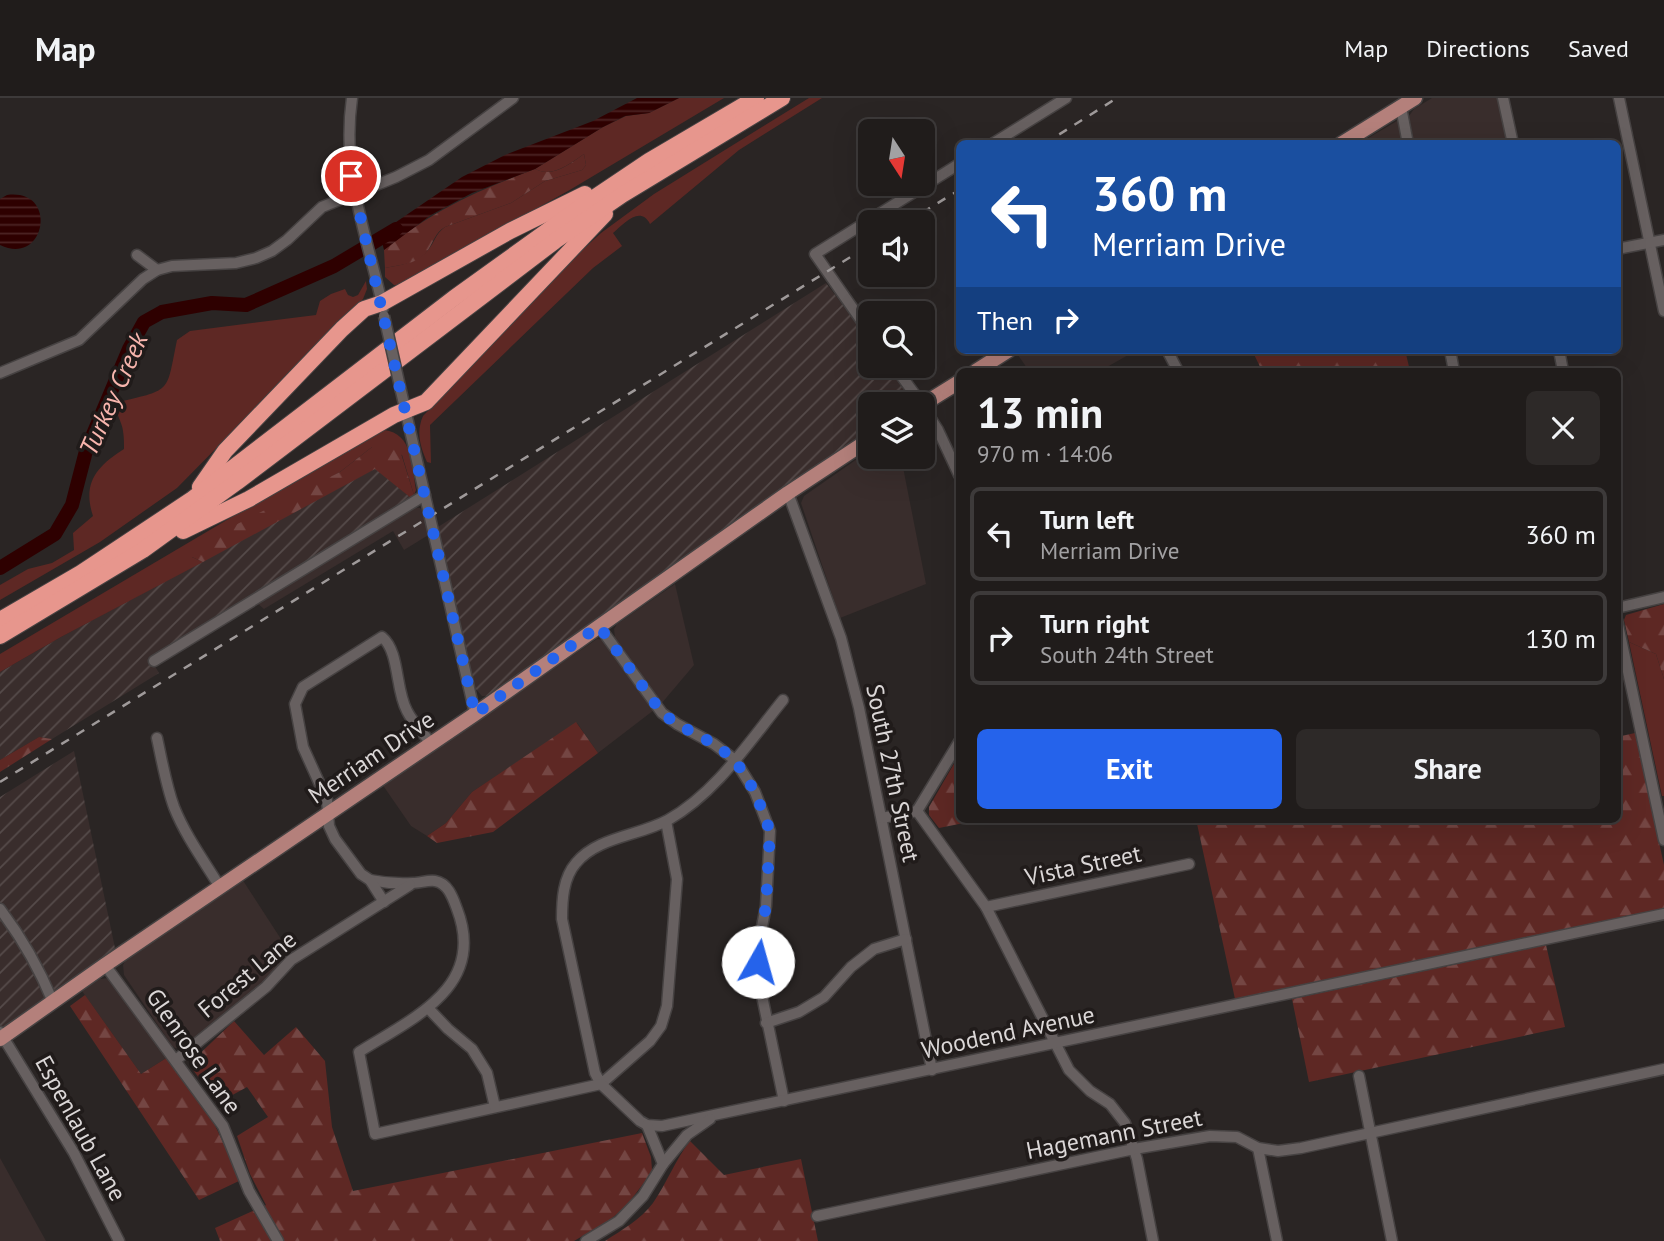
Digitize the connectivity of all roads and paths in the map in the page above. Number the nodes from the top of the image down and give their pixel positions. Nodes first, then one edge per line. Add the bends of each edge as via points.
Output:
1 (352, 98) edge
2 (513, 98) edge
3 (756, 98) edge
4 (782, 98) edge
5 (1066, 98) edge
6 (1415, 98) edge
7 (1503, 98) edge
8 (1619, 98) edge
9 (1401, 107) junction
10 (998, 140) edge
11 (1347, 140) edge
12 (1407, 140) edge
13 (1512, 140) edge
14 (649, 162) junction
15 (956, 166) edge
16 (355, 192) junction
17 (622, 195) junction
18 (1664, 240) edge
19 (1650, 243) junction
20 (1621, 248) edge
21 (137, 255) dead end
22 (157, 270) junction
23 (383, 309) junction
24 (1664, 311) edge
25 (858, 316) edge
26 (1003, 354) edge
27 (981, 368) edge
28 (0, 373) edge
29 (956, 384) edge
30 (935, 397) edge
31 (405, 411) junction
32 (935, 425) edge
33 (858, 447) edge
34 (956, 469) edge
35 (788, 493) junction
36 (425, 495) junction
37 (191, 500) junction
38 (143, 550) junction
39 (1664, 597) edge
40 (1621, 607) edge
41 (0, 620) edge
42 (599, 626) junction
43 (0, 636) edge
44 (154, 662) dead end
45 (1621, 662) edge
46 (783, 700) dead end
47 (475, 714) junction
48 (157, 738) dead end
49 (431, 743) junction
50 (956, 747) edge
51 (735, 760) junction
52 (917, 811) junction
53 (328, 814) junction
54 (882, 818) junction
55 (666, 821) junction
56 (1664, 840) edge
57 (1189, 864) dead end
58 (370, 880) junction
59 (413, 883) junction
60 (220, 887) junction
61 (384, 902) junction
62 (986, 907) junction
63 (0, 909) edge
64 (1664, 915) edge
65 (906, 939) junction
66 (105, 965) junction
67 (53, 1002) junction
68 (428, 1008) junction
69 (766, 1023) junction
70 (1, 1036) edge
71 (1056, 1043) junction
72 (176, 1060) junction
73 (1664, 1069) edge
74 (932, 1070) junction
75 (1359, 1076) dead end
76 (601, 1084) junction
77 (783, 1101) junction
78 (495, 1107) junction
79 (715, 1115) junction
80 (647, 1125) junction
81 (1369, 1134) junction
82 (1258, 1148) junction
83 (1134, 1149) junction
84 (663, 1164) junction
85 (817, 1216) dead end
86 (119, 1241) edge
87 (278, 1241) edge
88 (586, 1241) edge
89 (1153, 1241) edge
90 (1278, 1241) edge
91 (1392, 1241) edge

1 - 16 street via 348,147
2 - 16 street via 433,158
3 - 14 highway
4 - 17 highway
5 - 10 street
6 - 9 main road
7 - 13 street
8 - 19 street
9 - 11 main road
9 - 12 street
14 - 23 highway via 510,231
14 - 37 highway via 522,247
15 - 25 street via 815,254
16 - 22 street via 317,210 287,240 256,258
16 - 23 street
17 - 31 highway via 432,397
17 - 38 highway via 512,272
18 - 19 street
19 - 20 street
19 - 24 street
21 - 22 street
22 - 28 street via 76,342
23 - 31 street, bridge
23 - 37 highway via 364,309 342,329 225,451
26 - 27 main road
29 - 30 main road
31 - 36 street
31 - 38 highway via 249,499
32 - 34 street
33 - 35 main road, Merriam Drive
35 - 42 main road, Merriam Drive
35 - 54 street, South 27th Street via 841,638
36 - 44 street
36 - 47 street
37 - 41 highway
38 - 43 highway
39 - 40 street
42 - 47 main road, Merriam Drive
42 - 51 street via 662,713
45 - 56 street
46 - 51 street
47 - 49 main road, Merriam Drive
48 - 60 street via 175,808
49 - 53 main road, Merriam Drive
49 - 53 street via 407,711 391,646 382,637 303,687 296,714
50 - 52 street
51 - 55 street via 711,786
51 - 69 street via 755,792 770,831 766,906 758,947
52 - 54 street
52 - 62 street
53 - 58 street via 335,839
53 - 60 main road, Merriam Drive
54 - 65 street, South 27th Street
55 - 76 street via 677,879 667,1006 650,1041
55 - 76 street via 589,851 567,877 562,897 562,919
57 - 62 street, Vista Street
58 - 59 street
58 - 61 street
59 - 61 street, Forest Lane
59 - 68 street via 436,881 450,891 461,920 464,953 456,979
60 - 66 main road, Merriam Drive
61 - 72 street, Forest Lane via 291,960 266,987
62 - 71 street
63 - 67 street via 39,968
64 - 71 street, Woodend Avenue
65 - 69 street via 874,949 824,997
65 - 74 street, South 27th Street
66 - 67 main road, Merriam Drive
66 - 72 street, Glenrose Lane
67 - 70 main road, Merriam Drive
68 - 78 street via 472,1049 487,1073
68 - 78 street via 359,1052 375,1134
69 - 77 street
70 - 86 street, Espenlaub Lane via 74,1153
71 - 74 street, Woodend Avenue
71 - 83 street via 1069,1070 1125,1123
72 - 87 street, Glenrose Lane via 223,1126 249,1191
73 - 81 street, Hagemann Street
74 - 77 street, Woodend Avenue
75 - 81 street
76 - 78 street
76 - 80 street
77 - 79 street, Woodend Avenue
79 - 80 street, Woodend Avenue
79 - 84 street via 687,1135
80 - 84 street
81 - 82 street, Hagemann Street via 1278,1152
81 - 91 street
82 - 83 street, Hagemann Street via 1237,1137 1210,1136
82 - 90 street
83 - 85 street, Hagemann Street
83 - 89 street
84 - 88 street via 643,1196 619,1221

